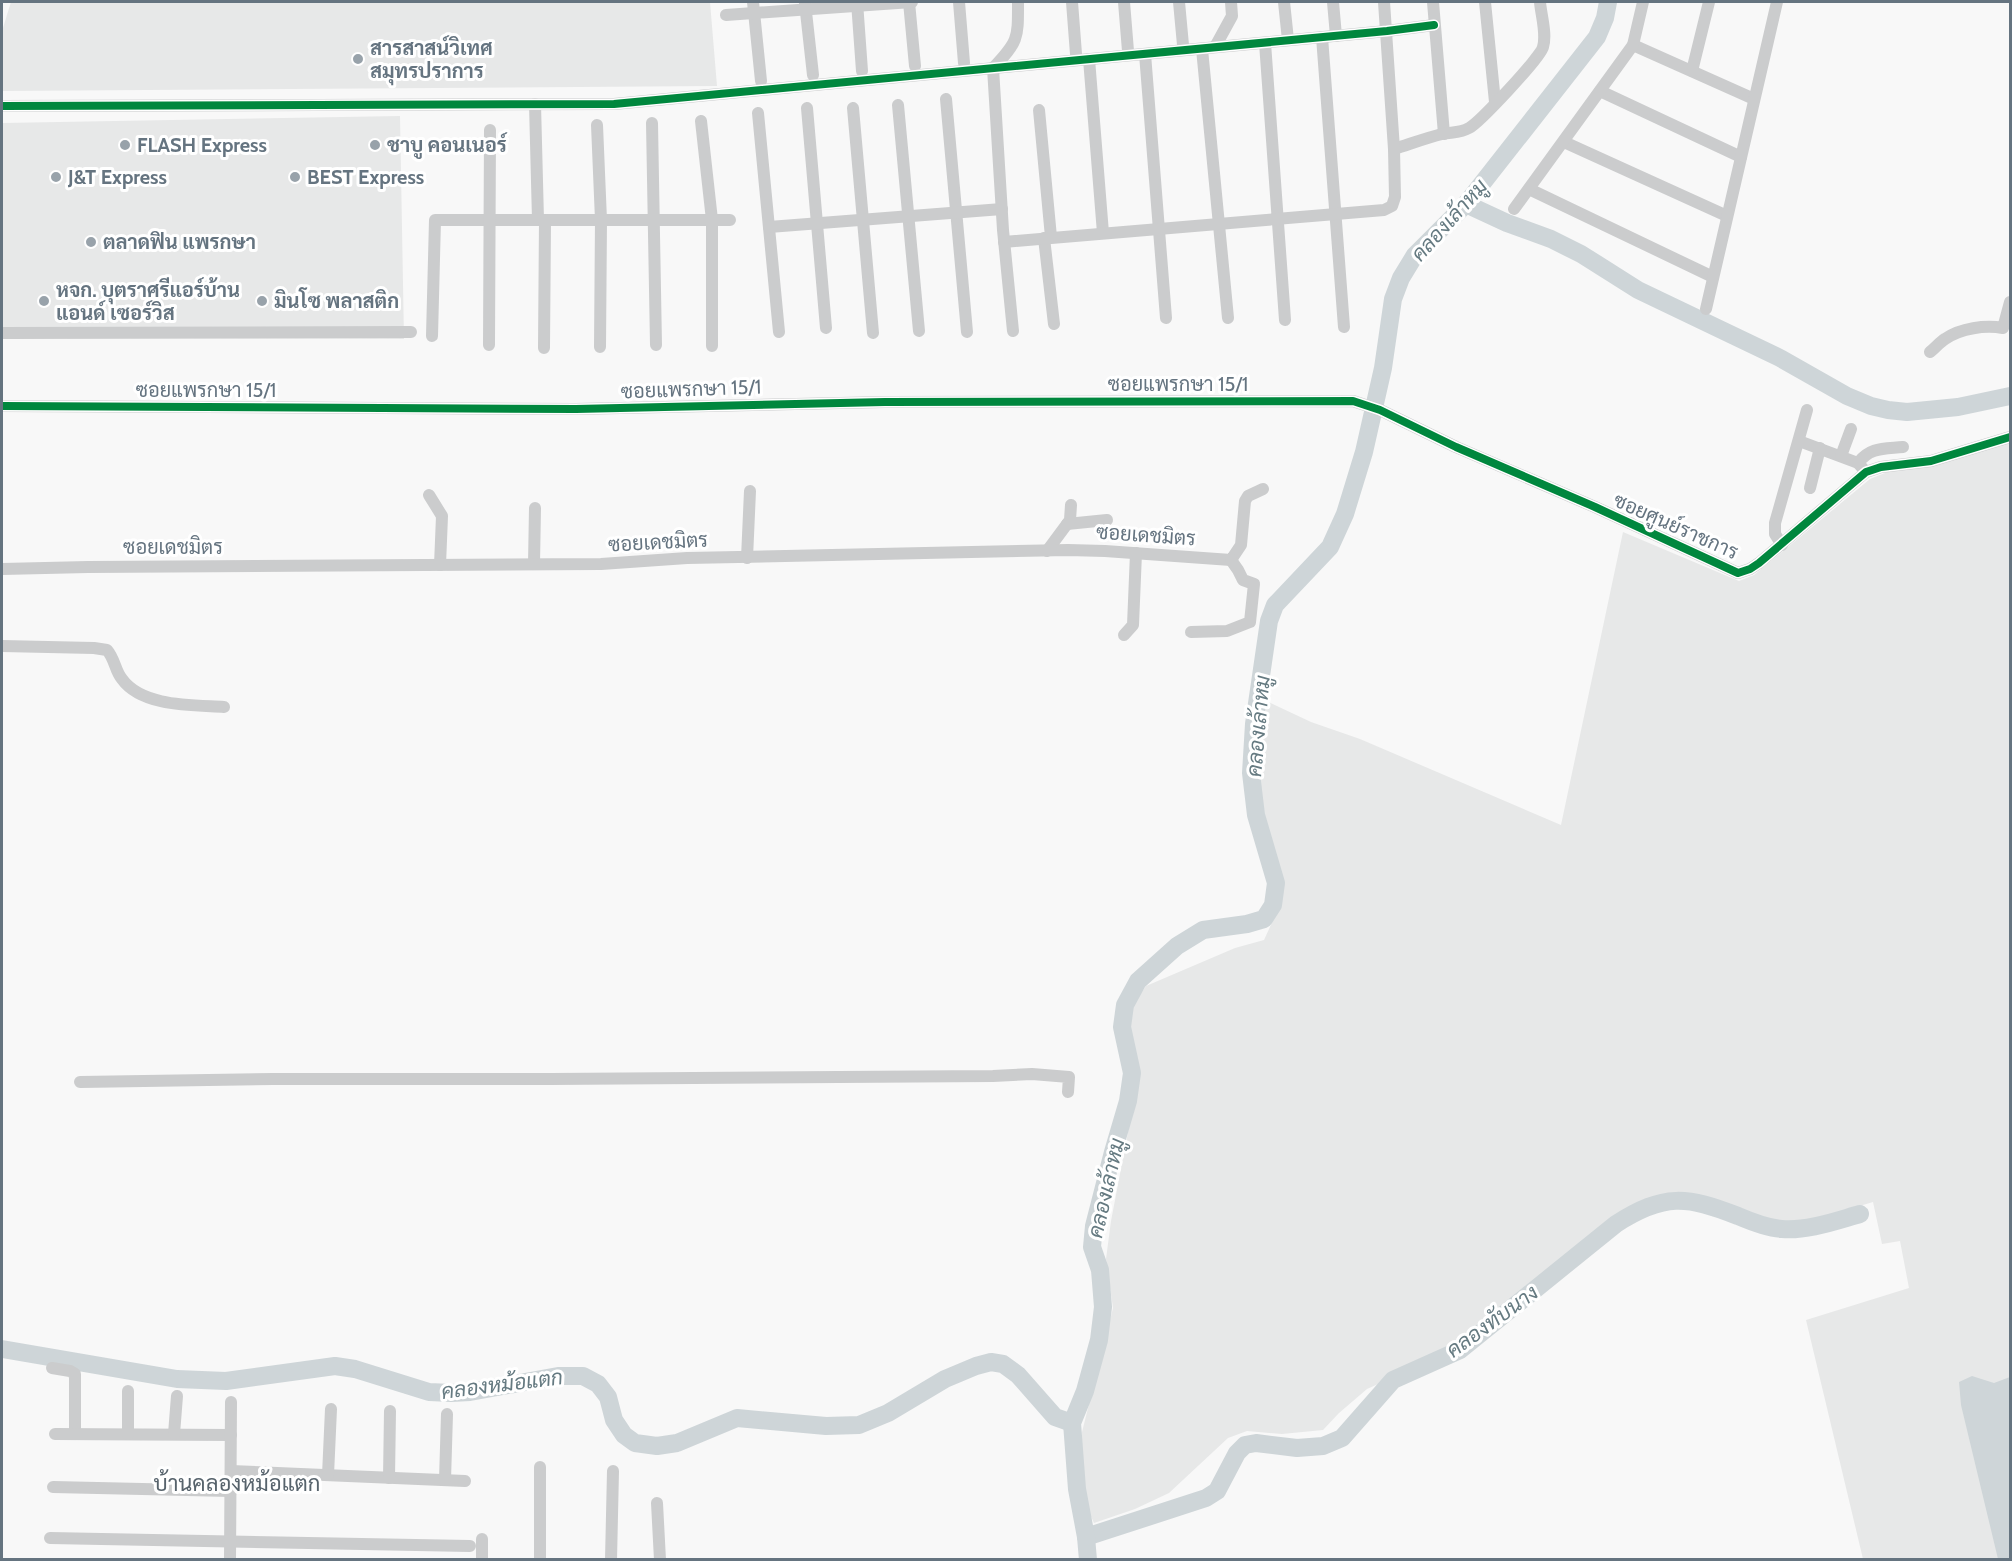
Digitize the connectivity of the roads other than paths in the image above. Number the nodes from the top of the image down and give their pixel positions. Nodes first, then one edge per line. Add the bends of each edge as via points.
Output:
1 (910, 2) edge
2 (959, 2) edge
3 (1018, 2) edge
4 (1072, 2) edge
5 (1124, 2) edge
6 (1179, 2) edge
7 (1230, 2) edge
8 (1284, 2) edge
9 (1333, 2) edge
10 (1384, 2) edge
11 (1433, 2) edge
12 (1485, 2) edge
13 (1540, 2) edge
14 (1643, 2) edge
15 (1709, 2) edge
16 (1777, 2) edge
17 (857, 4) edge
18 (806, 6) edge
19 (754, 7) edge
20 (726, 15) dead end
21 (1434, 25) junction
22 (1387, 31) junction
23 (1336, 36) junction
24 (1322, 37) junction
25 (1288, 40) junction
26 (1265, 43) junction
27 (1183, 45) dead end
28 (1633, 45) junction
29 (1209, 48) junction
30 (1128, 51) dead end
31 (1076, 54) dead end
32 (1145, 54) junction
33 (1089, 59) junction
34 (964, 63) dead end
35 (915, 66) dead end
36 (993, 68) junction
37 (862, 71) dead end
38 (1692, 71) junction
39 (813, 75) dead end
40 (761, 81) dead end
41 (1600, 91) junction
42 (946, 99) dead end
43 (1755, 99) junction
44 (1495, 102) junction
45 (535, 105) junction
46 (898, 105) dead end
47 (2, 106) edge
48 (807, 108) dead end
49 (853, 108) dead end
50 (1039, 110) dead end
51 (758, 113) dead end
52 (701, 121) dead end
53 (652, 123) dead end
54 (597, 125) dead end
55 (490, 130) dead end
56 (1444, 134) junction
57 (1564, 142) junction
58 (1394, 149) junction
59 (1741, 157) junction
60 (1529, 189) junction
61 (1002, 209) junction
62 (1514, 209) dead end
63 (956, 212) junction
64 (1335, 215) junction
65 (909, 216) junction
66 (1727, 216) junction
67 (1277, 219) junction
68 (490, 220) junction
69 (542, 220) junction
70 (601, 220) junction
71 (712, 220) junction
72 (730, 220) dead end
73 (863, 220) junction
74 (655, 221) junction
75 (816, 223) junction
76 (1220, 224) junction
77 (769, 227) junction
78 (1160, 229) junction
79 (1103, 233) junction
80 (1048, 238) junction
81 (1004, 242) junction
82 (1713, 277) junction
83 (2010, 302) edge
84 (1706, 309) dead end
85 (1166, 318) dead end
86 (1228, 318) dead end
87 (1285, 321) dead end
88 (1054, 324) dead end
89 (826, 327) dead end
90 (1344, 327) dead end
91 (919, 331) dead end
92 (1013, 331) dead end
93 (411, 332) dead end
94 (779, 332) dead end
95 (967, 332) dead end
96 (2, 333) edge
97 (873, 333) dead end
98 (432, 336) dead end
99 (489, 345) dead end
100 (656, 345) dead end
101 (712, 346) dead end
102 (600, 347) dead end
103 (544, 348) dead end
104 (1930, 352) dead end
105 (2, 406) edge
106 (1380, 410) joint
107 (1807, 410) dead end
108 (1851, 429) dead end
109 (2010, 437) edge
110 (1799, 441) junction
111 (1903, 447) dead end
112 (1821, 448) junction
113 (1840, 456) junction
114 (1862, 467) junction
115 (1810, 488) dead end
116 (1263, 489) dead end
117 (750, 491) dead end
118 (429, 495) dead end
119 (1071, 505) dead end
120 (535, 508) dead end
121 (1107, 520) dead end
122 (1067, 524) junction
123 (1782, 545) junction
124 (1047, 551) junction
125 (1136, 553) junction
126 (747, 558) junction
127 (1231, 560) junction
128 (534, 564) junction
129 (440, 565) junction
130 (2, 569) edge
131 (1191, 632) dead end
132 (1124, 635) dead end
133 (2, 646) edge
134 (224, 707) dead end
135 (80, 1082) dead end
136 (1068, 1092) dead end
137 (52, 1368) dead end
138 (128, 1391) dead end
139 (177, 1396) dead end
140 (231, 1402) dead end
141 (331, 1409) dead end
142 (390, 1411) dead end
143 (447, 1414) dead end
144 (55, 1434) dead end
145 (75, 1434) junction
146 (128, 1434) junction
147 (174, 1434) junction
148 (231, 1435) junction
149 (540, 1467) dead end
150 (231, 1471) junction
151 (613, 1471) dead end
152 (328, 1475) junction
153 (389, 1478) junction
154 (445, 1480) junction
155 (465, 1481) dead end
156 (53, 1486) dead end
157 (231, 1491) junction
158 (657, 1503) dead end
159 (50, 1538) dead end
160 (482, 1539) dead end
161 (230, 1541) junction
162 (470, 1546) dead end
163 (230, 1560) edge
164 (482, 1560) edge
165 (540, 1560) edge
166 (611, 1560) edge
167 (660, 1560) edge

1 - 17 street
1 - 35 street
2 - 34 street
3 - 36 street via 1018,34
4 - 31 street
5 - 30 street
6 - 27 street
7 - 29 street via 1232,16
8 - 25 street
9 - 23 street
10 - 22 street
11 - 21 street
12 - 44 street
13 - 44 street via 1543,48 1535,63
14 - 28 street
15 - 38 street
16 - 43 street
17 - 18 street
17 - 37 street
18 - 19 street
18 - 39 street
19 - 20 street
19 - 40 street
21 - 22 street
21 - 56 street
22 - 23 street
22 - 58 street
23 - 24 street
24 - 25 street
24 - 64 street
25 - 26 street
26 - 29 street
26 - 67 street
28 - 38 street
28 - 41 street
29 - 32 street
29 - 76 street
32 - 33 street
32 - 78 street
33 - 36 street
33 - 79 street
36 - 45 street via 614,104
36 - 61 street
38 - 43 street
41 - 57 street
41 - 59 street
42 - 63 street
43 - 59 street
44 - 56 street via 1469,129
45 - 47 street
45 - 69 street
46 - 65 street
48 - 75 street
49 - 73 street
50 - 80 street
51 - 77 street
52 - 71 street
53 - 74 street
54 - 70 street
55 - 68 street
56 - 58 street
57 - 60 street
57 - 66 street
58 - 64 street via 1392,206
59 - 66 street
60 - 62 street
60 - 82 street
61 - 63 street
61 - 81 street
63 - 65 street
63 - 95 street
64 - 67 street
64 - 90 street
65 - 73 street
65 - 91 street
66 - 82 street
67 - 76 street
67 - 87 street
68 - 69 street
68 - 98 street via 435,220
68 - 99 street
69 - 70 street
69 - 103 street
70 - 74 street
70 - 102 street
71 - 72 street
71 - 74 street
71 - 101 street
73 - 75 street
73 - 97 street
74 - 100 street
75 - 77 street
75 - 89 street
76 - 78 street
76 - 86 street
77 - 94 street
78 - 79 street
78 - 85 street
79 - 80 street
80 - 81 street
80 - 88 street
81 - 92 street
82 - 84 street
83 - 104 street via 2003,328 1965,331 1945,338
93 - 96 street
105 - 106 street, ซอยแพรกษา 15/1 via 576,409 874,402 1353,401
106 - 123 street, ซอยศูนย์ราชการ via 1738,573 1750,569
107 - 110 street
108 - 113 street
109 - 114 street, ซอยศูนย์ราชการ via 1931,461
110 - 112 street
110 - 123 street via 1775,523 1775,534
111 - 114 street via 1874,449 1865,454
112 - 113 street
112 - 115 street
113 - 114 street
114 - 123 street, ซอยศูนย์ราชการ
116 - 127 street via 1245,501 1241,545
117 - 126 street
118 - 129 street via 442,516
119 - 122 street
120 - 128 street
121 - 122 street
122 - 124 street
124 - 125 street, ซอยเดชมิตร
124 - 126 street, ซอยเดชมิตร
125 - 127 street, ซอยเดชมิตร
125 - 132 street via 1133,625
126 - 128 street, ซอยเดชมิตร
127 - 131 street via 1243,580 1254,584 1250,622 1227,631
128 - 129 street, ซอยเดชมิตร
129 - 130 street, ซอยเดชมิตร
133 - 134 street via 108,650 121,678 135,693 163,702
135 - 136 street via 1032,1074 1069,1077
137 - 145 street via 75,1374
138 - 146 street
139 - 147 street
140 - 148 street
141 - 152 street
142 - 153 street
143 - 154 street
144 - 145 street
145 - 146 street
146 - 147 street
147 - 148 street
148 - 150 street
149 - 165 street
150 - 152 street
150 - 157 street
151 - 166 street
152 - 153 street
153 - 154 street
154 - 155 street
156 - 157 street
157 - 161 street
158 - 167 street
159 - 161 street
160 - 164 street
161 - 162 street
161 - 163 street

